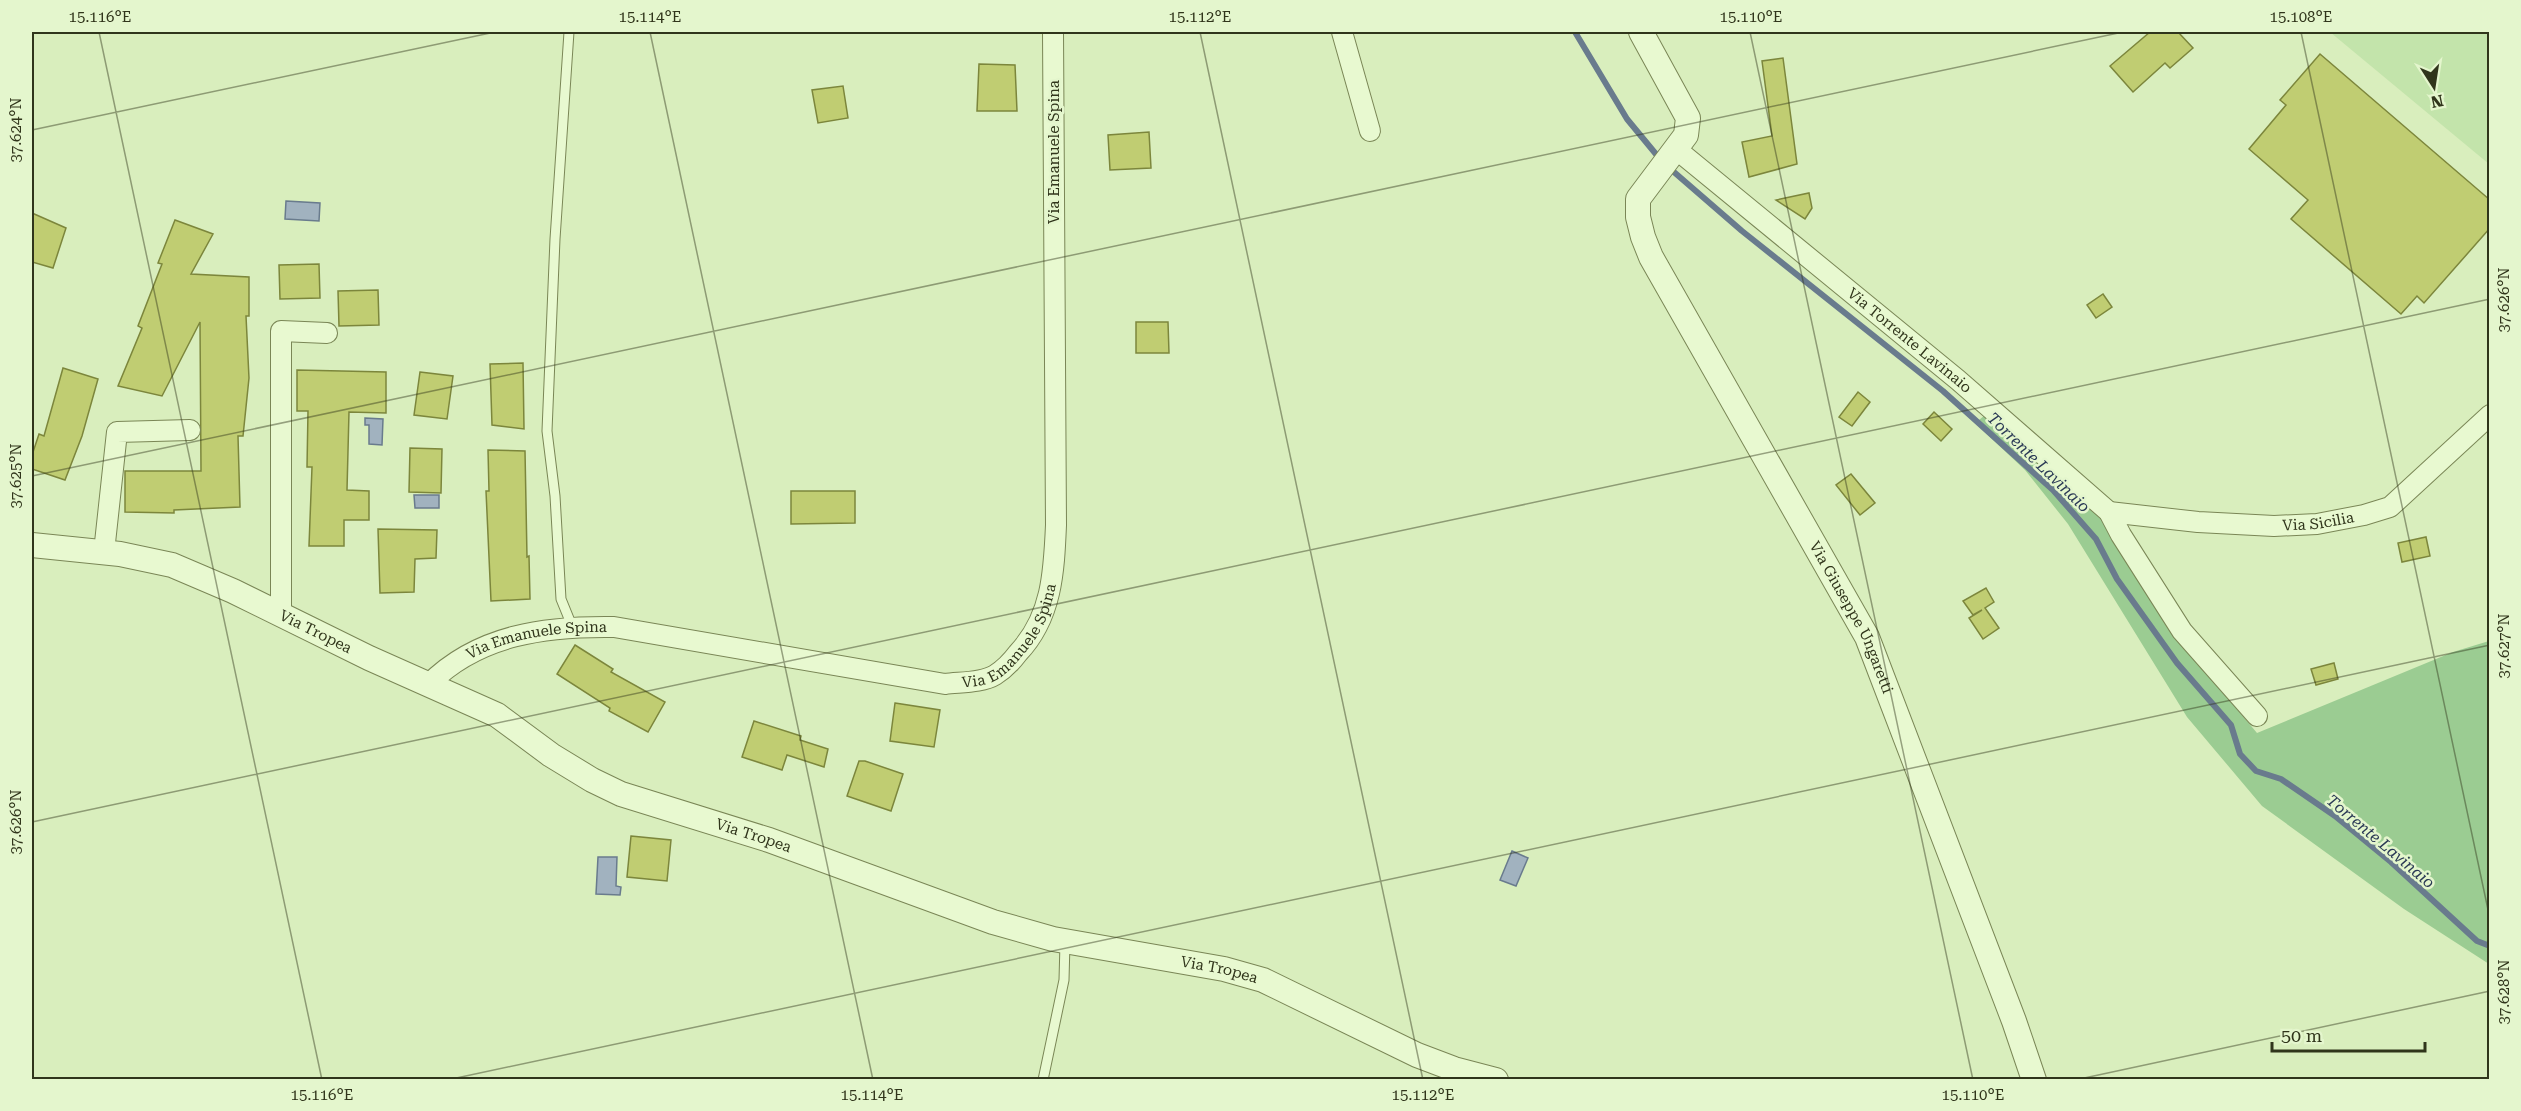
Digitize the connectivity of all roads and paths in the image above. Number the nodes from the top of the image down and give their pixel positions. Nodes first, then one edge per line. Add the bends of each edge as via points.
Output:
1 (569, 32) edge
2 (1053, 32) edge
3 (1342, 32) edge
4 (1641, 32) edge
5 (1370, 131) dead end
6 (1674, 152) junction
7 (327, 333) dead end
8 (2490, 415) edge
9 (190, 430) dead end
10 (2109, 512) junction
11 (32, 545) edge
12 (104, 552) junction
13 (281, 615) junction
14 (572, 626) junction
15 (429, 684) junction
16 (2257, 716) dead end
17 (1065, 941) junction
18 (1043, 1080) edge
19 (1496, 1080) edge
20 (2034, 1080) edge

1 - 14 lane via 547,431 561,599
2 - 14 street, Via Emanuele Spina via 1056,525 1054,573 1044,614 1030,640 994,676 945,684 614,627
3 - 5 street
4 - 6 street, Via Giuseppe Ungaretti via 1688,118 1686,135
6 - 10 street, Via Torrente Lavinaio via 1958,380
6 - 20 street, Via Giuseppe Ungaretti via 1638,199 1643,237 1868,636
7 - 13 street via 281,331
8 - 10 street, Via Sicilia via 2390,507 2364,515 2317,524 2274,526
9 - 12 street via 117,432
10 - 16 street, Via Torrente Lavinaio via 2182,631
11 - 12 street, Via Tropea
12 - 13 street, Via Tropea via 172,565
13 - 15 street, Via Tropea
14 - 15 street, Via Emanuele Spina via 514,635 474,650
15 - 17 street, Via Tropea via 497,715 551,755 621,794 769,840 993,922
17 - 18 lane via 1064,980
17 - 19 street, Via Tropea via 1224,969 1263,980 1417,1055

